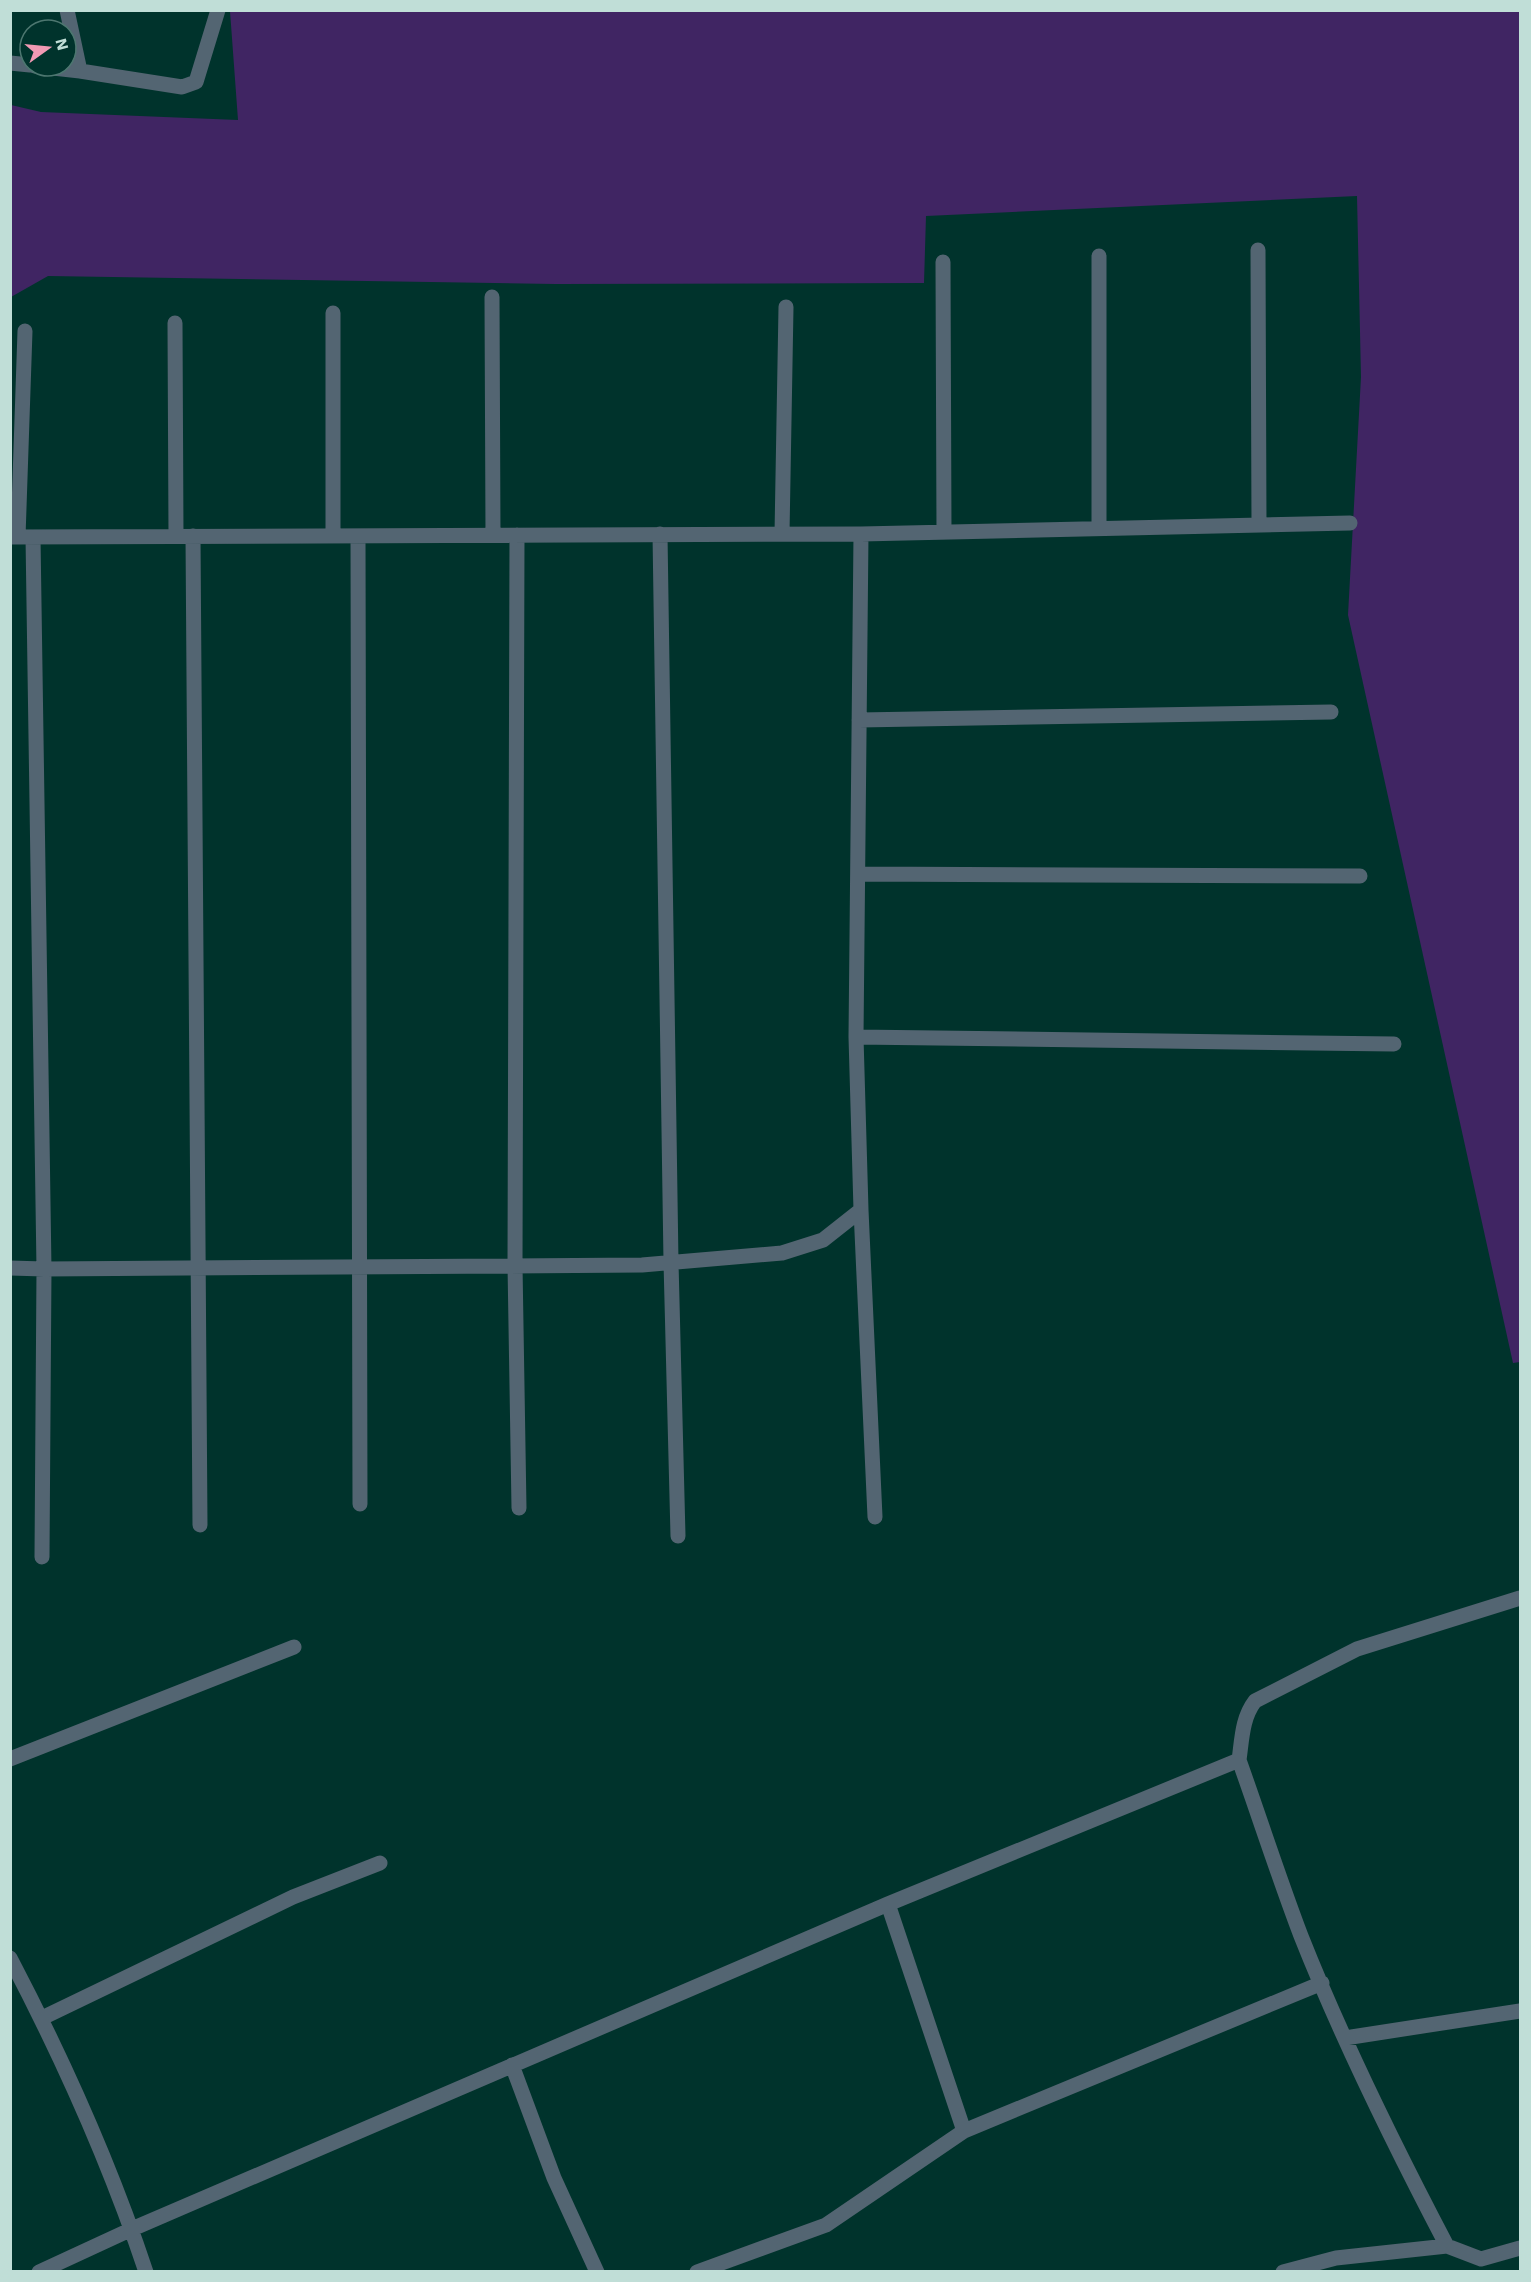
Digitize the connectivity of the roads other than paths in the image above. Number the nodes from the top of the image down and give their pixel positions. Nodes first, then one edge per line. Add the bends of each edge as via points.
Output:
1 (67, 10) edge
2 (218, 10) edge
3 (80, 71) joint
4 (1258, 250) dead end
5 (1099, 256) dead end
6 (944, 262) dead end
7 (492, 297) dead end
8 (786, 307) dead end
9 (333, 313) dead end
10 (175, 323) dead end
11 (25, 331) dead end
12 (1350, 523) dead end
13 (1259, 525) junction
14 (1099, 528) junction
15 (944, 532) junction
16 (660, 534) junction
17 (782, 534) junction
18 (861, 534) junction
19 (333, 535) junction
20 (493, 535) junction
21 (517, 535) junction
22 (176, 536) junction
23 (193, 536) junction
24 (358, 536) junction
25 (20, 537) edge
26 (1331, 712) dead end
27 (859, 720) junction
28 (858, 874) junction
29 (1360, 876) dead end
30 (856, 1037) junction
31 (1394, 1044) dead end
32 (861, 1210) junction
33 (671, 1262) junction
34 (515, 1265) junction
35 (358, 1267) junction
36 (10, 1268) edge
37 (198, 1268) junction
38 (44, 1269) junction
39 (360, 1504) dead end
40 (519, 1508) dead end
41 (875, 1517) dead end
42 (200, 1525) dead end
43 (678, 1536) dead end
44 (42, 1557) dead end
45 (1521, 1598) edge
46 (294, 1647) dead end
47 (10, 1759) edge
48 (1239, 1760) junction
49 (380, 1863) dead end
50 (888, 1904) junction
51 (10, 1958) edge
52 (1322, 1983) junction
53 (1521, 2011) edge
54 (42, 2018) junction
55 (1345, 2038) junction
56 (512, 2066) junction
57 (964, 2131) junction
58 (132, 2229) junction
59 (1447, 2246) junction
60 (1521, 2248) edge
61 (1483, 2265) edge
62 (39, 2271) edge
63 (146, 2271) edge
64 (597, 2271) edge
65 (697, 2271) edge
66 (1283, 2271) edge

1 - 3 street
2 - 3 street via 191,85 182,87
4 - 13 street
5 - 14 street
6 - 15 street
7 - 20 street
8 - 17 street
9 - 19 street
10 - 22 street
11 - 25 street
12 - 13 street
13 - 14 street
14 - 15 street
15 - 18 street
16 - 17 street
16 - 21 street
16 - 33 street
17 - 18 street
18 - 27 street
19 - 23 street
19 - 24 street
20 - 21 street
20 - 24 street
21 - 34 street
22 - 23 street
22 - 25 street
23 - 37 street
24 - 35 street
25 - 38 street
26 - 27 street
27 - 28 street
28 - 29 street
28 - 30 street
30 - 31 street
30 - 32 street
32 - 33 street via 823,1240 782,1253
32 - 41 street
33 - 34 street
33 - 43 street
34 - 35 street
34 - 40 street
35 - 37 street
35 - 39 street
36 - 38 street
37 - 38 street
37 - 42 street
38 - 44 street
45 - 48 street via 1357,1649 1255,1701 1247,1712
46 - 47 street
48 - 50 street
48 - 52 street
49 - 54 street via 293,1897
50 - 56 street
50 - 57 street
51 - 54 street
52 - 55 street
52 - 57 street
53 - 55 street
54 - 58 street
55 - 59 street
56 - 58 street
56 - 64 street via 554,2178
57 - 65 street via 826,2225
58 - 62 street
58 - 63 street
59 - 61 street
59 - 66 street via 1336,2258
60 - 61 street

